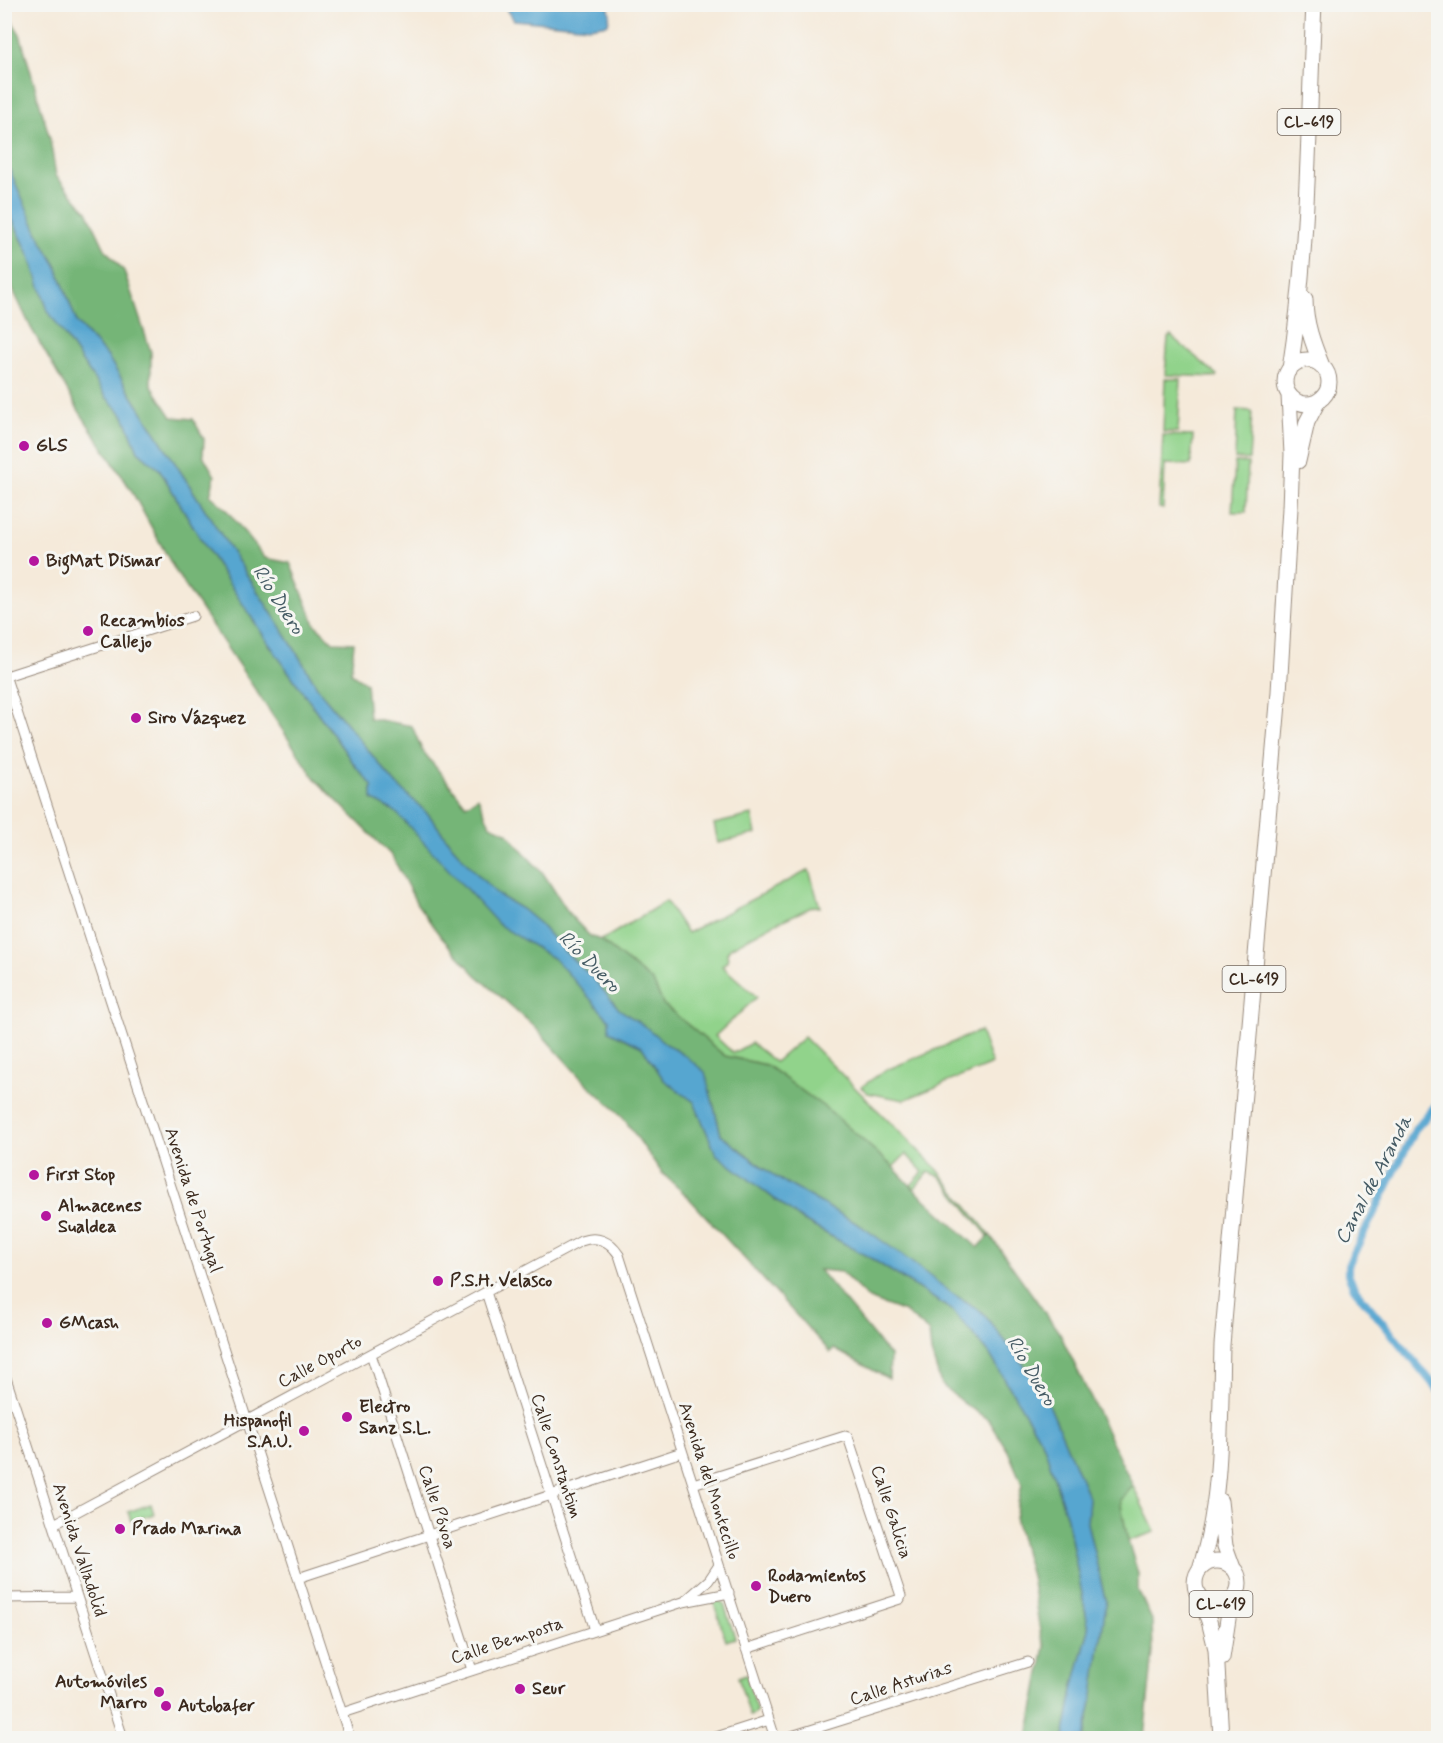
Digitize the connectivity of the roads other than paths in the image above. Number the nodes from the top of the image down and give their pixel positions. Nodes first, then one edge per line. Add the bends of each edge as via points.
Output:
1 (1314, 4) edge
2 (1304, 239) junction
3 (1322, 366) junction
4 (1290, 369) junction
5 (1289, 394) junction
6 (1318, 401) junction
7 (1290, 508) junction
8 (193, 616) dead end
9 (5, 674) edge
10 (603, 1240) joint
11 (486, 1292) junction
12 (371, 1354) junction
13 (4, 1372) edge
14 (248, 1419) junction
15 (1219, 1450) junction
16 (682, 1452) junction
17 (693, 1484) junction
18 (551, 1495) junction
19 (54, 1524) junction
20 (428, 1535) junction
21 (719, 1565) junction
22 (1233, 1568) junction
23 (1200, 1569) junction
24 (298, 1578) junction
25 (729, 1593) junction
26 (1199, 1594) junction
27 (77, 1596) junction
28 (4, 1598) edge
29 (1231, 1599) junction
30 (683, 1602) junction
31 (595, 1630) junction
32 (746, 1649) junction
33 (1028, 1662) dead end
34 (472, 1670) junction
35 (342, 1713) junction
36 (769, 1720) junction
37 (1220, 1720) junction
38 (123, 1738) edge
39 (350, 1738) edge
40 (713, 1738) edge
41 (775, 1738) edge
42 (785, 1738) edge
43 (1221, 1738) edge

1 - 2 main road, CL-619
2 - 3 main road, CL-619 via 1305,309 1312,343
2 - 4 main road, CL-619
3 - 4 main road via 1309,360
3 - 6 main road, CL-619 via 1329,384
4 - 5 main road, CL-619 via 1285,381
5 - 6 main road via 1306,404
5 - 7 main road, CL-619
6 - 7 main road, CL-619 via 1301,444
7 - 15 main road, CL-619 via 1279,692 1222,1345
8 - 9 street
9 - 14 street, Avenida de Portugal
10 - 11 street, Calle Oporto via 581,1241
10 - 16 street, Avenida del Montecillo via 618,1255
11 - 12 street, Calle Oporto
11 - 18 street, Calle Constantim
12 - 14 street, Calle Oporto
12 - 20 street, Calle Póvoa
13 - 19 street, Avenida Valladolid
14 - 19 street, Calle Oporto
14 - 24 street, Avenida de Portugal
15 - 22 main road, CL-619 via 1225,1546
15 - 23 main road, CL-619 via 1207,1549
16 - 17 street, Avenida del Montecillo
16 - 18 street
17 - 21 street, Avenida del Montecillo
17 - 32 street, Calle Galicia via 848,1437 901,1596
18 - 20 street
18 - 31 street, Calle Constantim
19 - 27 street, Avenida Valladolid
20 - 24 street
20 - 34 street, Calle Póvoa
21 - 25 street, Avenida del Montecillo
21 - 30 street, Calle Bemposta via 709,1580
22 - 23 main road, CL-619 via 1213,1561
22 - 29 main road, CL-619 via 1239,1582
23 - 26 main road, CL-619 via 1196,1580
24 - 35 street, Avenida de Portugal
25 - 30 street, Calle Bemposta
25 - 32 street, Avenida del Montecillo
26 - 29 main road, CL-619 via 1210,1603
26 - 37 main road, CL-619 via 1215,1649
27 - 28 street
27 - 38 street, Avenida Valladolid
29 - 37 main road, CL-619 via 1222,1649
30 - 31 street, Calle Bemposta
31 - 34 street, Calle Bemposta
32 - 36 street, Avenida del Montecillo
33 - 42 street, Calle Asturias
34 - 35 street, Calle Bemposta
35 - 39 street, Avenida de Portugal
36 - 40 street
36 - 41 street, Avenida del Montecillo
37 - 43 main road, CL-619

